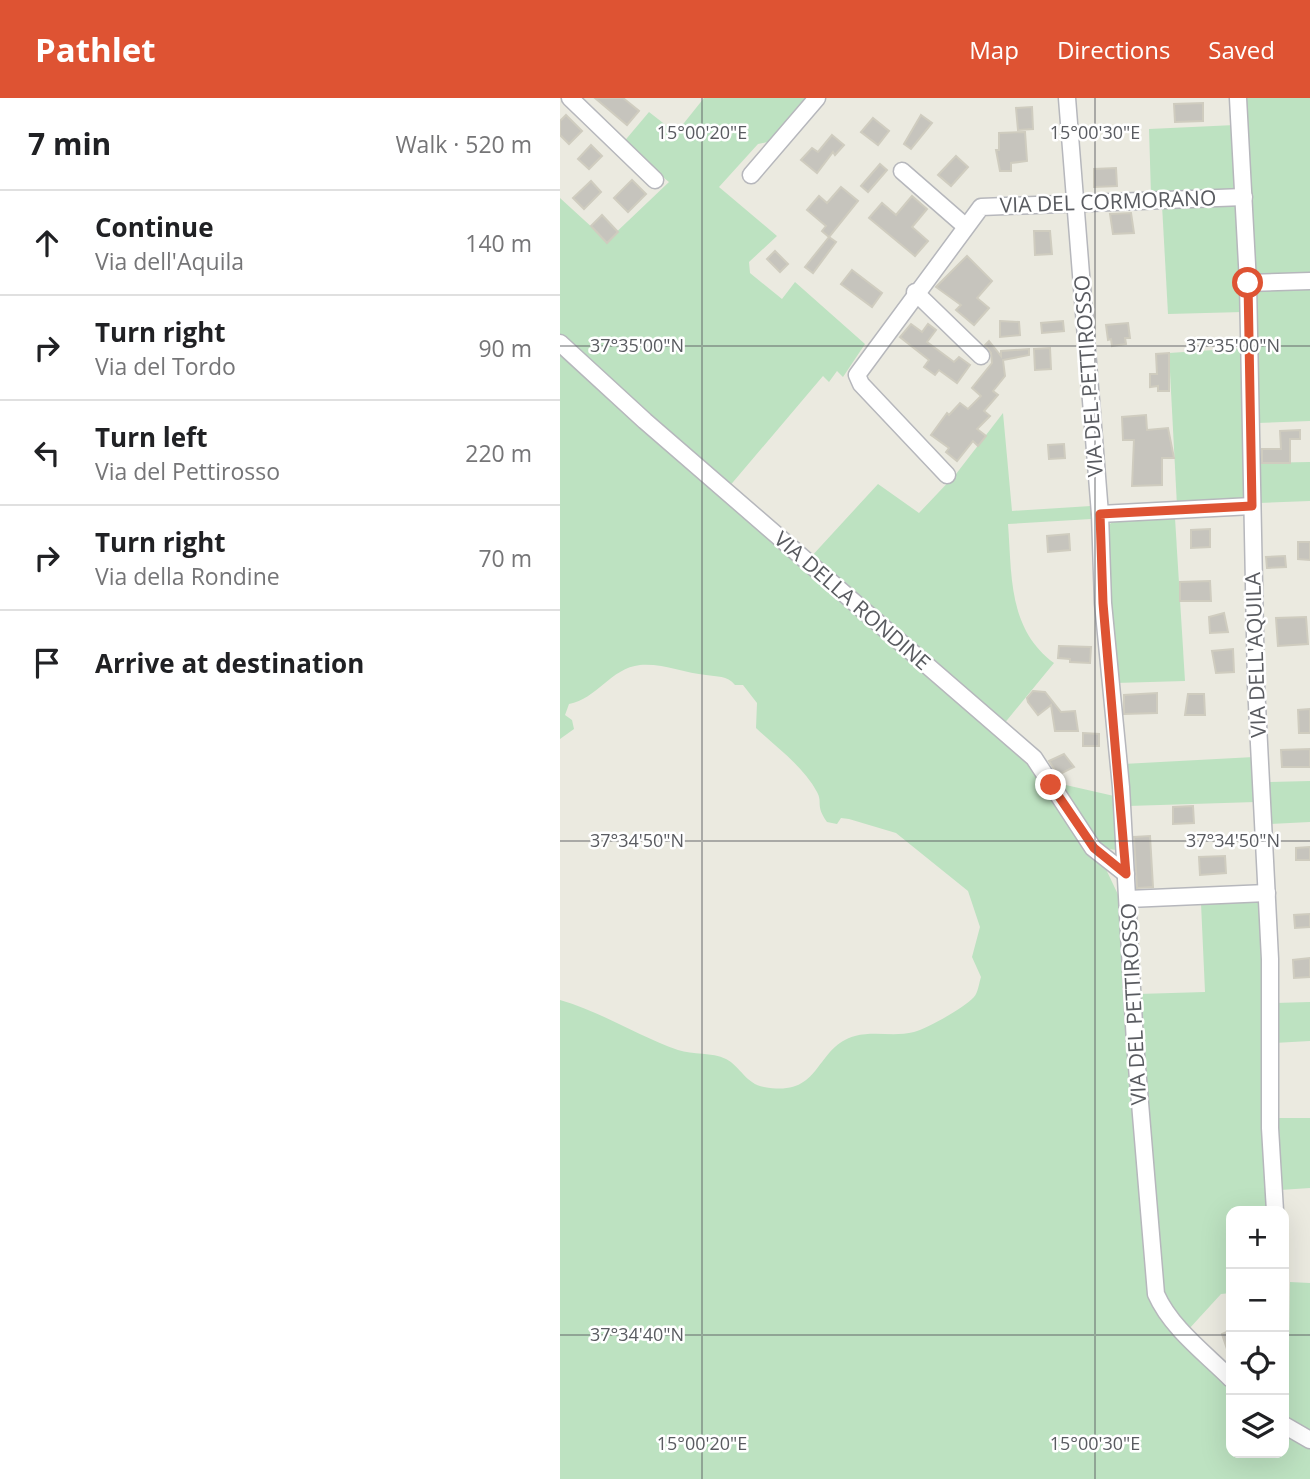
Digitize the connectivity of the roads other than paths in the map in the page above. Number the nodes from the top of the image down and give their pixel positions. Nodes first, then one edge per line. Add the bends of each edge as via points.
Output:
1 (570, 98) edge
2 (817, 98) edge
3 (1068, 98) edge
4 (1238, 98) edge
5 (902, 172) dead end
6 (751, 175) dead end
7 (654, 180) dead end
8 (1244, 197) junction
9 (1076, 202) junction
10 (965, 226) junction
11 (1310, 281) edge
12 (1248, 283) junction
13 (915, 292) junction
14 (560, 343) edge
15 (981, 356) dead end
16 (947, 475) dead end
17 (1252, 506) junction
18 (1100, 514) junction
19 (1126, 874) junction
20 (1267, 893) junction
21 (1128, 899) junction
22 (1275, 1206) edge
23 (1226, 1374) edge
24 (1289, 1427) edge
25 (1310, 1440) edge

1 - 7 street
2 - 6 street
3 - 9 street, VIA DEL PETTIROSSO
4 - 8 street, VIA DELL'AQUILA
5 - 10 street
8 - 9 street, VIA DEL CORMORANO
8 - 12 street, VIA DELL'AQUILA
9 - 10 street, VIA DEL CORMORANO via 981,207
9 - 18 street, VIA DEL PETTIROSSO
10 - 13 street, VIA DEL CORMORANO
11 - 12 street
12 - 17 street, VIA DELL'AQUILA
13 - 15 street
13 - 16 street, VIA DEL CORMORANO via 856,375
14 - 19 street, VIA DELLA RONDINE via 1034,758 1094,848
17 - 18 street
17 - 20 street, VIA DELL'AQUILA
18 - 19 street, VIA DEL PETTIROSSO
19 - 21 street, VIA DEL PETTIROSSO
20 - 21 street
20 - 22 street, VIA DELL'AQUILA
21 - 23 street, VIA DEL PETTIROSSO via 1156,1294 1163,1310
24 - 25 street

